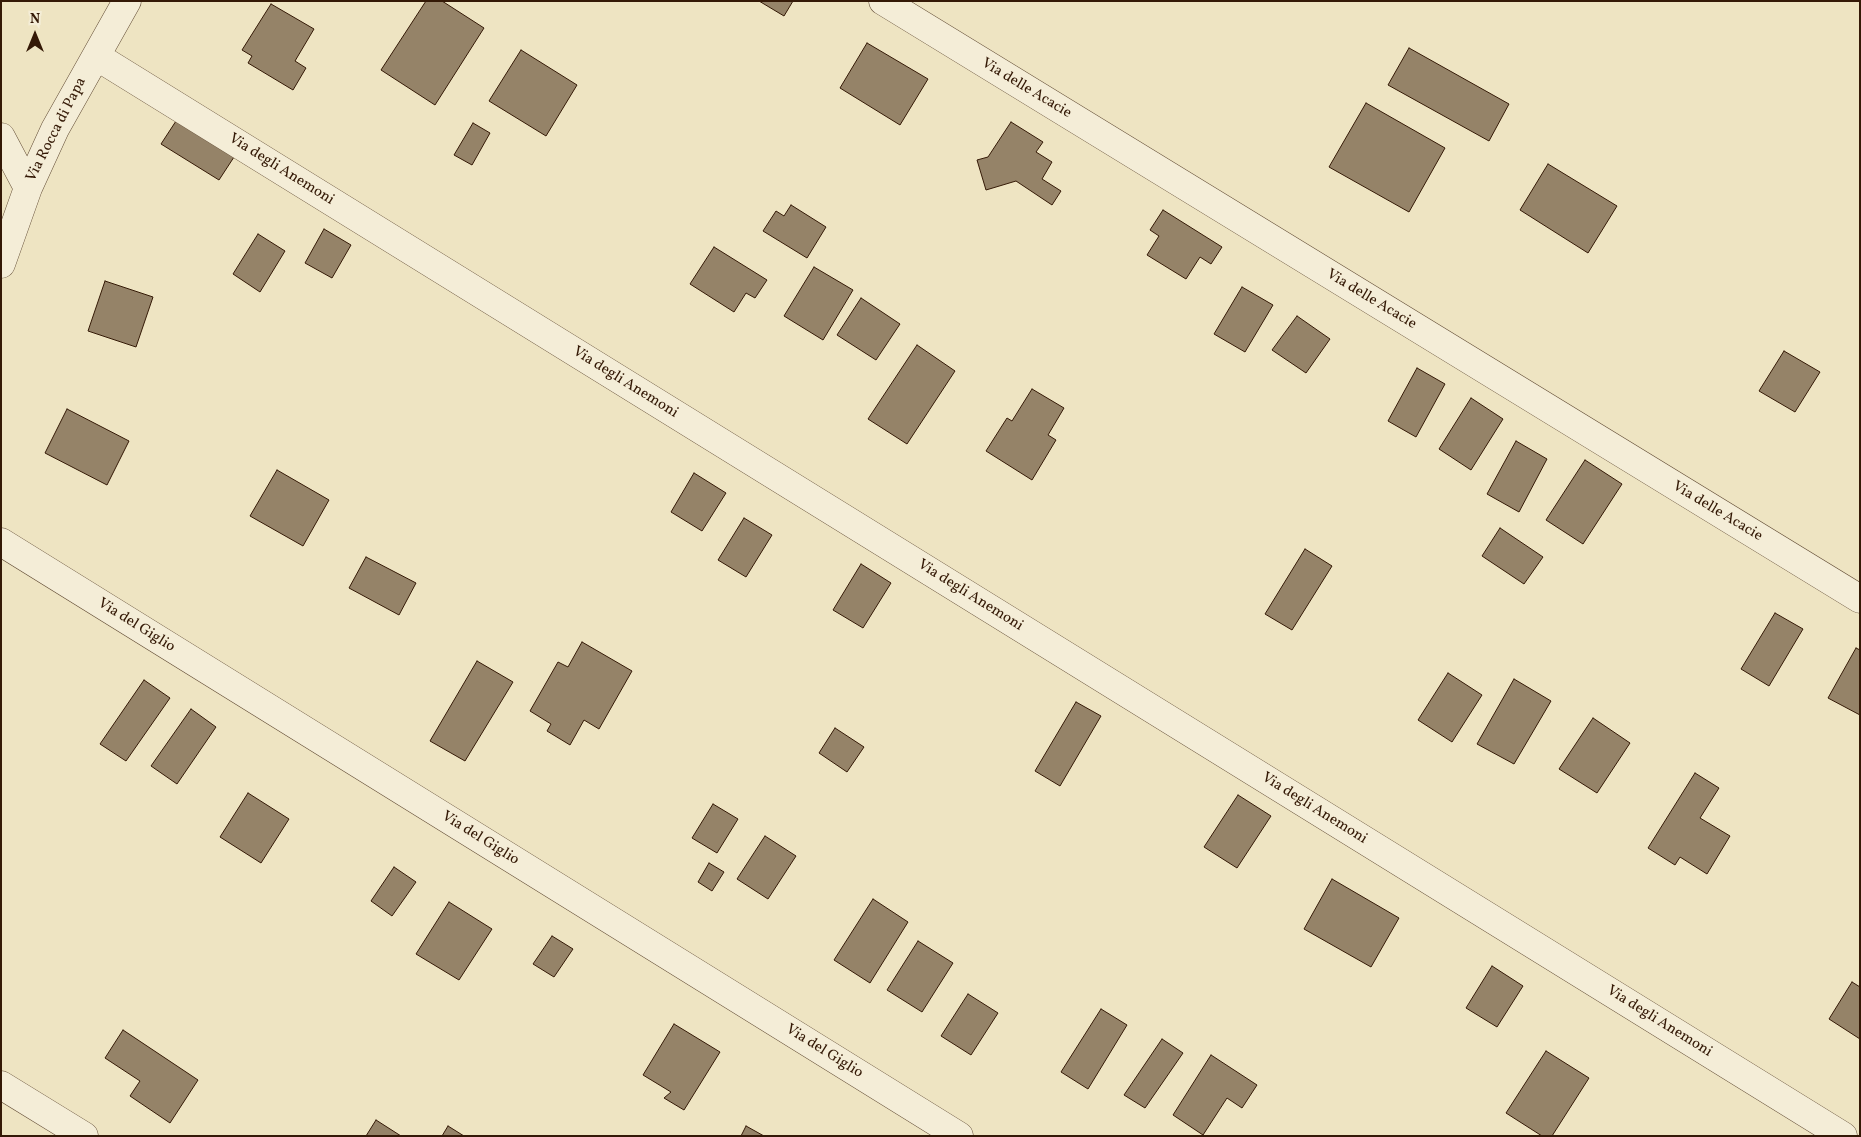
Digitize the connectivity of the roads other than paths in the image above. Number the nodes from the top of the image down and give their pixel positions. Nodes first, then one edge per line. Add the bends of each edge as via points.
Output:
1 (127, 1) edge
2 (883, 1) edge
3 (96, 56) junction
4 (1, 137) edge
5 (28, 188) junction
6 (1, 264) edge
7 (1, 542) edge
8 (1860, 599) edge
9 (1, 1085) edge
10 (84, 1136) edge
11 (959, 1136) edge
12 (1843, 1136) edge

1 - 3 street, Via Rocca di Papa
2 - 8 street, Via delle Acacie
3 - 5 street, Via Rocca di Papa via 63,112
3 - 12 street, Via degli Anemoni
4 - 5 street
5 - 6 street, Via Rocca di Papa
7 - 11 street, Via del Giglio
9 - 10 street

